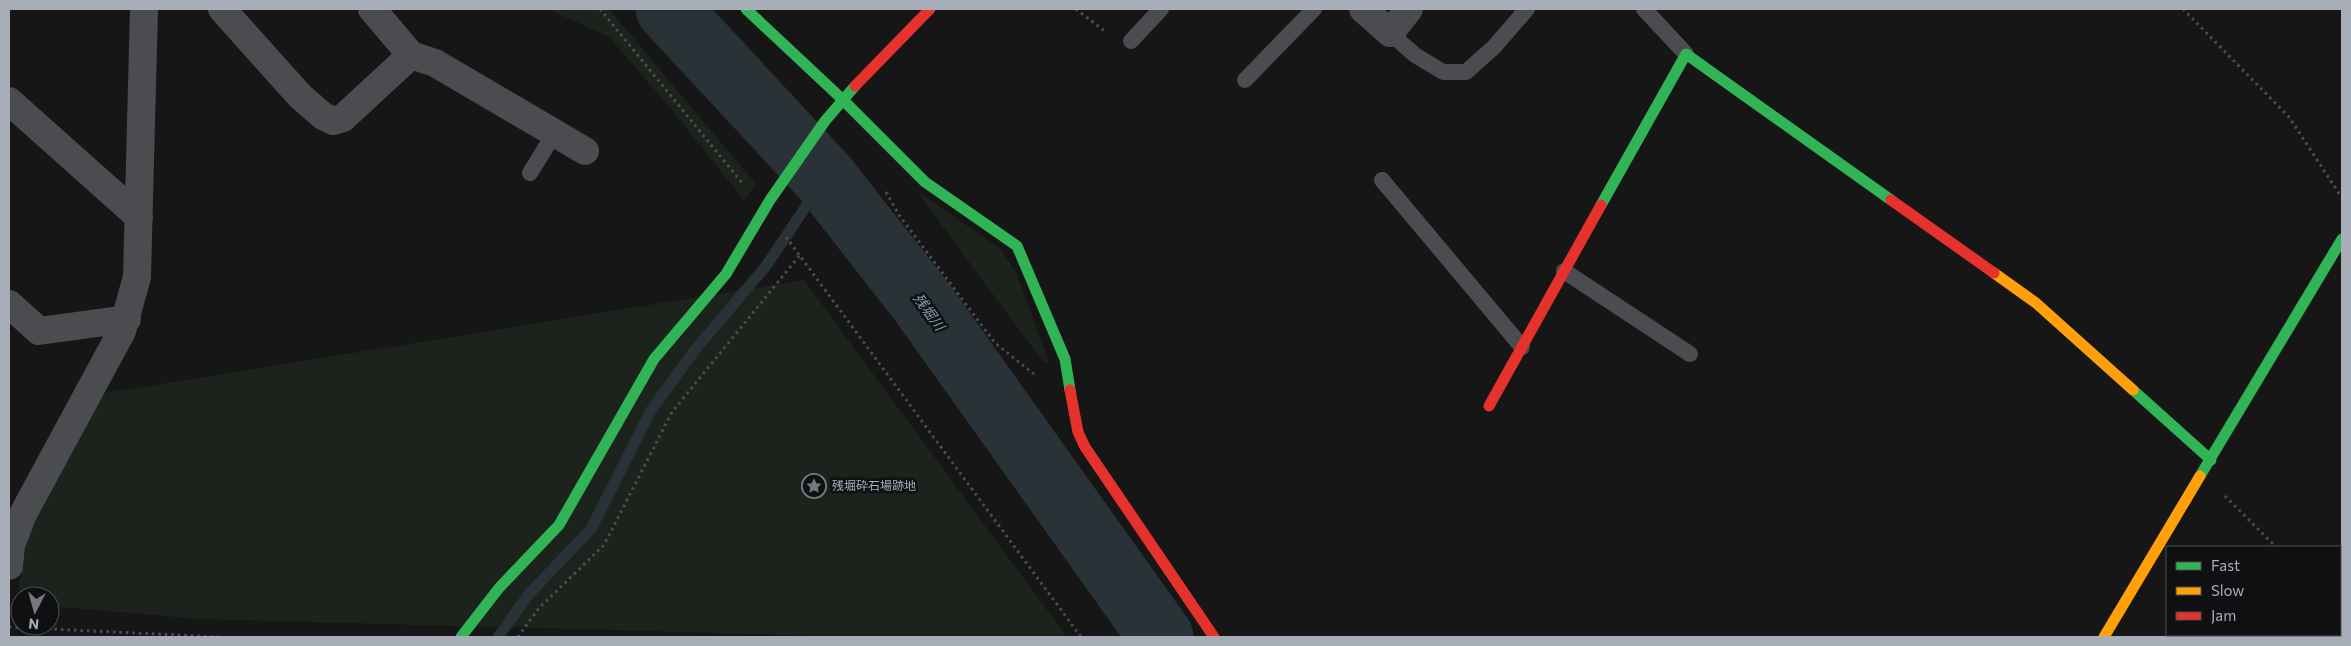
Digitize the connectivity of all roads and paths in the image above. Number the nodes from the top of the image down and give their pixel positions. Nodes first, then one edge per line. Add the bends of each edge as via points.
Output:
1 (144, 9) edge
2 (222, 9) edge
3 (372, 9) edge
4 (600, 9) edge
5 (746, 9) edge
6 (930, 9) edge
7 (1076, 9) edge
8 (1162, 9) edge
9 (1314, 9) edge
10 (1363, 9) edge
11 (1409, 9) edge
12 (1526, 9) edge
13 (1644, 9) edge
14 (2183, 9) edge
15 (1390, 33) junction
16 (1131, 41) joint
17 (1686, 54) junction
18 (411, 55) junction
19 (1245, 80) dead end
20 (842, 99) junction
21 (9, 101) edge
22 (554, 134) junction
23 (585, 151) dead end
24 (530, 173) dead end
25 (1382, 180) dead end
26 (744, 185) dead end
27 (2342, 198) edge
28 (899, 215) dead end
29 (139, 217) junction
30 (2342, 239) edge
31 (793, 247) dead end
32 (800, 255) junction
33 (1564, 271) junction
34 (9, 304) edge
35 (127, 318) junction
36 (1522, 347) junction
37 (1690, 354) dead end
38 (1036, 375) dead end
39 (1489, 406) dead end
40 (2211, 460) junction
41 (2199, 479) junction
42 (2275, 546) edge
43 (9, 566) edge
44 (9, 627) edge
45 (219, 637) edge
46 (462, 637) edge
47 (518, 637) edge
48 (1081, 637) edge
49 (1214, 637) edge
50 (2104, 637) edge

1 - 29 street
2 - 18 street via 300,96 322,116 333,121 343,118
3 - 18 street
4 - 26 path
5 - 20 street
6 - 20 street
7 - 16 path via 1114,39
8 - 16 lane
9 - 19 lane
10 - 15 street
11 - 15 street
12 - 15 lane via 1494,47 1466,72 1443,72 1415,55
13 - 17 lane
14 - 27 path via 2289,117
17 - 33 street
17 - 40 street via 2036,303
18 - 22 street via 435,63
20 - 46 street via 770,200 726,274 654,359 560,525 500,588
20 - 49 street via 925,182 1016,246 1065,359 1082,440
21 - 29 street
22 - 23 street
22 - 24 lane
25 - 36 lane
28 - 38 path via 995,343
29 - 35 street via 137,277
30 - 40 street
31 - 32 path
32 - 47 path via 672,412 604,545 539,608
32 - 48 path
33 - 36 street
33 - 37 lane
34 - 35 street via 39,331
35 - 43 street via 23,514 11,545
36 - 39 street
40 - 41 street
41 - 42 path via 2228,498
41 - 50 street
44 - 45 path

